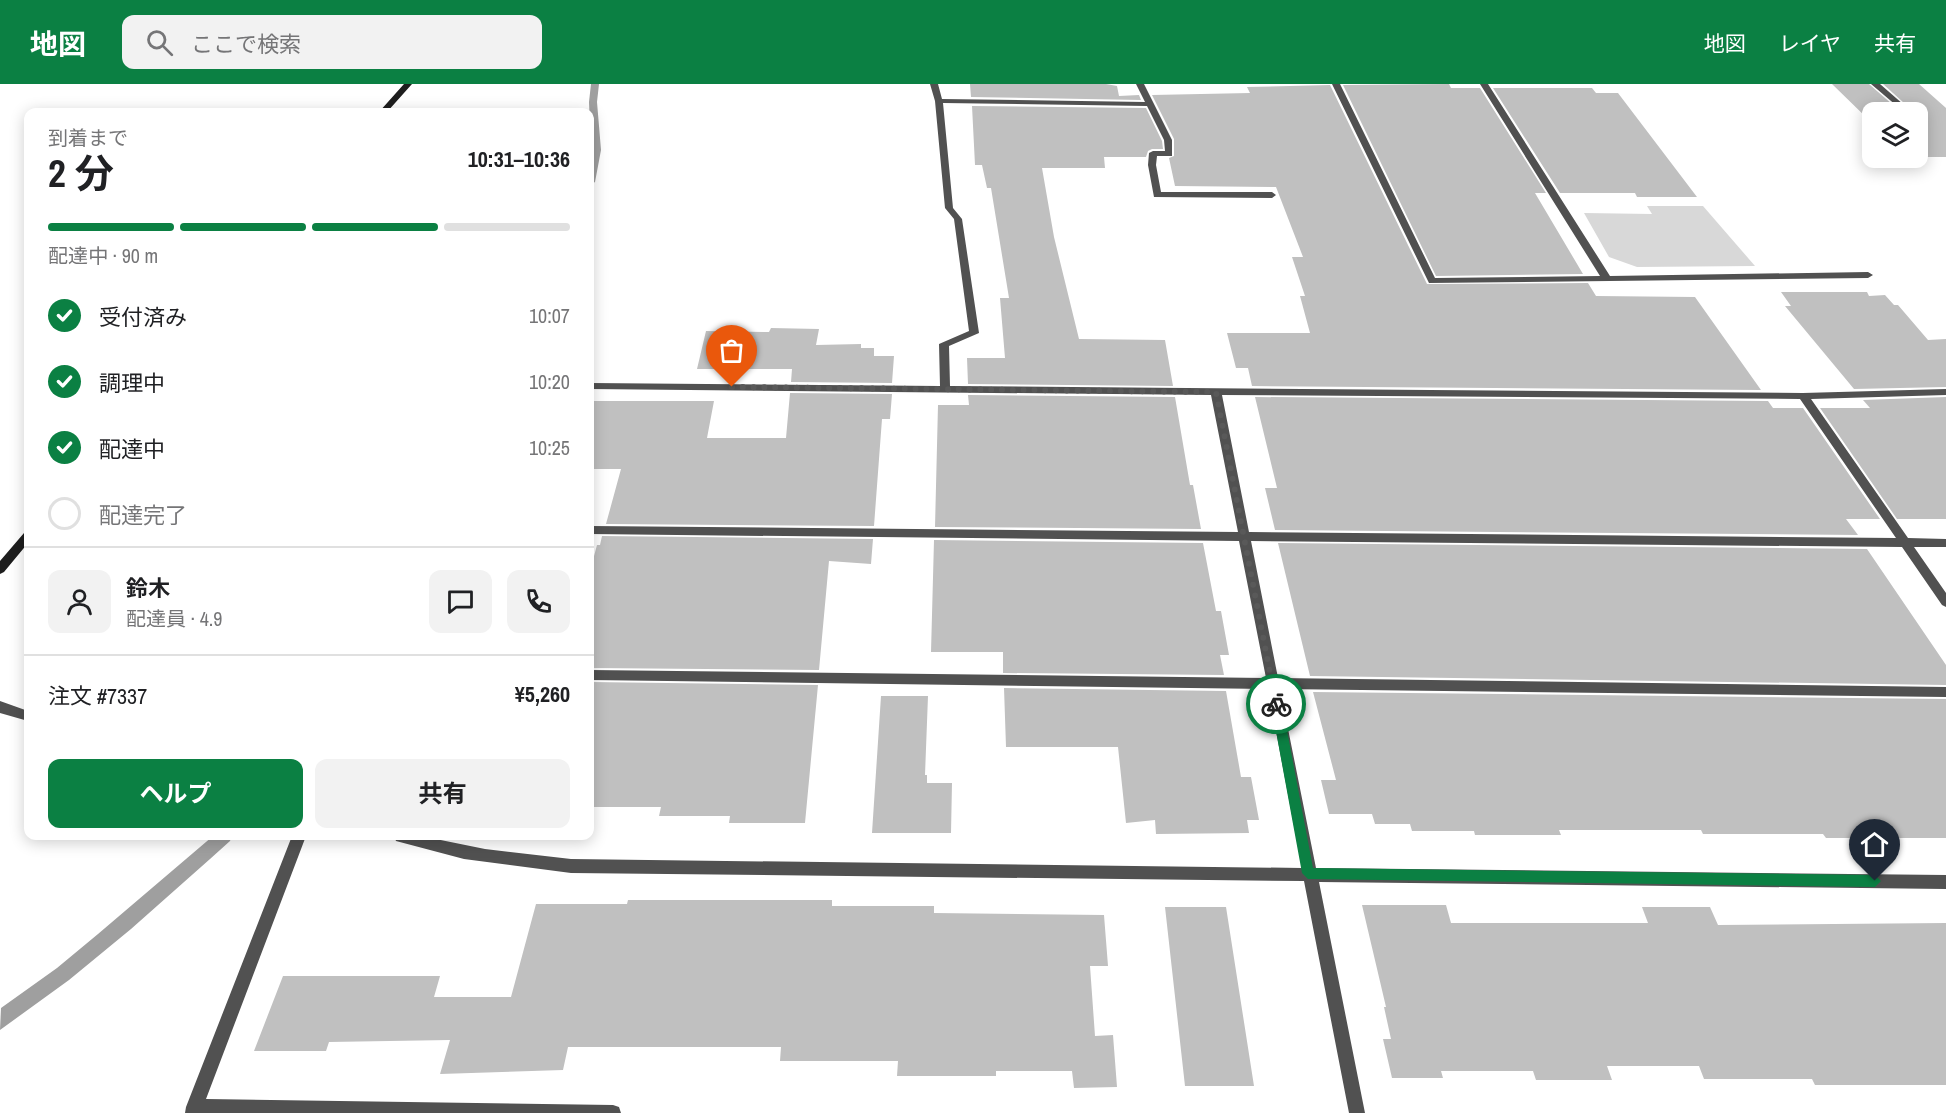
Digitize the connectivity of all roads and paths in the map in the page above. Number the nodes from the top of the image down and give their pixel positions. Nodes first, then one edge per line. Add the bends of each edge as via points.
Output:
1 (408, 84) edge
2 (934, 84) edge
3 (1140, 84) edge
4 (1336, 84) edge
5 (1484, 84) edge
6 (1875, 84) edge
7 (939, 101) junction
8 (1896, 102) edge
9 (1151, 104) junction
10 (387, 108) edge
11 (1272, 195) dead end
12 (1868, 275) dead end
13 (1607, 279) junction
14 (594, 386) edge
15 (945, 389) junction
16 (1216, 392) junction
17 (1946, 392) edge
18 (1803, 396) junction
19 (594, 530) edge
20 (1245, 537) junction
21 (24, 541) edge
22 (1904, 543) junction
23 (1946, 543) edge
24 (0, 569) edge
25 (1946, 602) edge
26 (594, 675) edge
27 (1273, 683) junction
28 (1946, 692) edge
29 (0, 707) edge
30 (24, 715) edge
31 (297, 840) edge
32 (414, 840) edge
33 (1308, 873) junction
34 (1946, 882) edge
35 (193, 1110) edge
36 (613, 1113) edge
37 (1357, 1113) edge

1 - 10 main road
2 - 7 street
3 - 9 street
4 - 13 street via 1432,281
5 - 13 street
6 - 8 street
7 - 9 street
7 - 15 street via 949,207 958,219 974,333 944,344
9 - 11 street via 1168,140 1168,154 1153,153 1156,195
12 - 13 street
14 - 15 street
15 - 16 street
16 - 18 street
16 - 20 street
17 - 18 street
18 - 22 street
19 - 20 street
20 - 22 street
20 - 27 street
21 - 24 main road
22 - 23 street
22 - 25 street
26 - 27 street
27 - 28 street
27 - 33 street
29 - 30 street
31 - 35 street
32 - 33 street via 494,859 571,866
33 - 34 street
33 - 37 street
35 - 36 street

